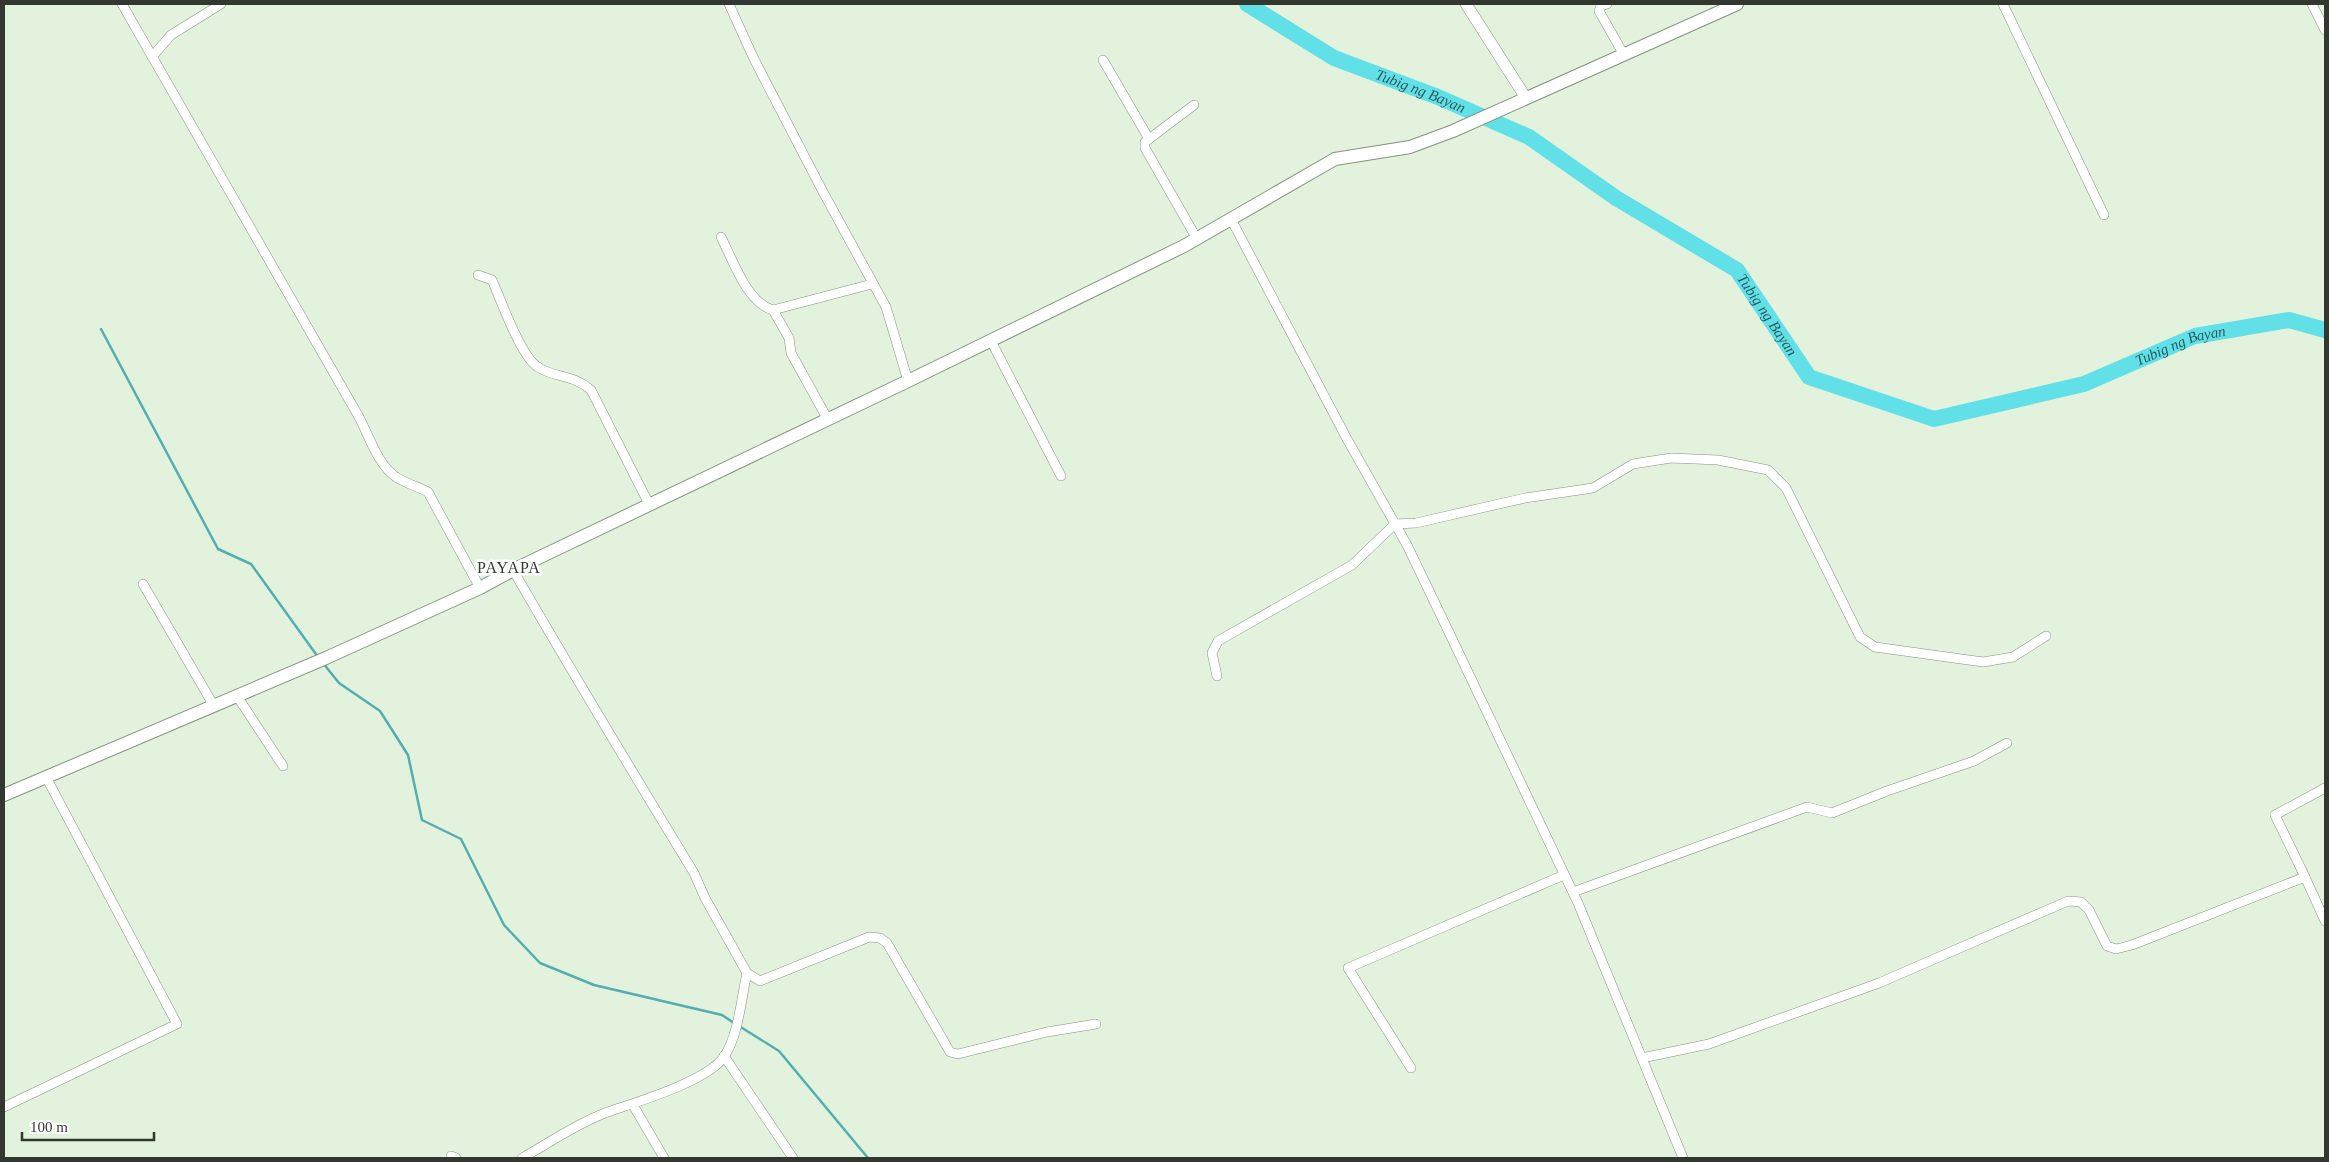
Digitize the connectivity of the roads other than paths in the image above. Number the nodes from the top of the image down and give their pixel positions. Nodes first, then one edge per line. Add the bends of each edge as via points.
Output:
1 (122, 4) edge
2 (221, 4) edge
3 (729, 4) edge
4 (1466, 4) edge
5 (1607, 4) edge
6 (1737, 4) edge
7 (2003, 4) edge
8 (2312, 4) edge
9 (2325, 30) edge
10 (1624, 55) junction
11 (152, 57) junction
12 (1103, 60) dead end
13 (1526, 98) junction
14 (1194, 105) dead end
15 (1149, 139) junction
16 (2104, 215) dead end
17 (1231, 219) junction
18 (721, 237) dead end
19 (1197, 239) junction
20 (478, 274) dead end
21 (872, 284) junction
22 (773, 310) junction
23 (991, 341) junction
24 (908, 381) junction
25 (827, 418) junction
26 (1061, 476) dead end
27 (649, 504) junction
28 (1395, 524) junction
29 (513, 570) junction
30 (143, 584) dead end
31 (480, 588) junction
32 (2046, 636) dead end
33 (1217, 676) dead end
34 (237, 696) junction
35 (214, 706) junction
36 (2007, 744) dead end
37 (283, 766) dead end
38 (46, 777) junction
39 (2325, 788) edge
40 (4, 795) edge
41 (1564, 875) junction
42 (2305, 877) junction
43 (1573, 892) junction
44 (2325, 921) edge
45 (747, 973) junction
46 (1096, 1024) dead end
47 (724, 1056) junction
48 (1642, 1058) junction
49 (1411, 1068) dead end
50 (633, 1105) junction
51 (4, 1107) edge
52 (522, 1158) edge
53 (664, 1158) edge
54 (793, 1158) edge
55 (1683, 1158) edge

1 - 11 street
2 - 11 street via 171,35
3 - 21 street via 799,147
4 - 13 street
5 - 10 street via 1599,11
6 - 10 main road
7 - 16 street
8 - 9 street
10 - 13 main road
11 - 31 street via 382,462 396,477 428,492
12 - 15 street
13 - 17 main road via 1410,147 1335,159
14 - 15 street
15 - 19 street via 1145,148
17 - 19 main road
17 - 28 street
18 - 22 street via 750,295 763,308
19 - 23 main road
20 - 27 street via 492,280 526,356 538,368 582,383 591,390
21 - 22 street
21 - 24 street via 886,307
22 - 25 street via 789,338 791,353
23 - 24 main road
23 - 26 street
24 - 25 main road
25 - 27 main road
27 - 29 main road
28 - 32 street via 1416,523 1525,498 1593,488 1633,464 1671,458 1718,460 1768,470 1786,488 1860,637 1875,647 1983,662 2013,657
28 - 33 street via 1352,565 1218,641 1212,653
28 - 41 street
29 - 31 main road
29 - 45 street via 576,681 605,723 694,873
30 - 35 street
31 - 34 main road
34 - 35 main road
34 - 37 street
35 - 38 main road
36 - 43 street via 1974,761 1832,813 1807,807
38 - 40 main road
38 - 51 street via 177,1024
39 - 42 street via 2275,814
41 - 43 street
41 - 49 street via 1348,968
42 - 44 street
42 - 48 street via 2116,949 2107,946 2089,910 2081,902 2068,901 1879,983 1709,1044
43 - 48 street
45 - 46 street via 760,981 869,937 880,938 887,943 950,1052 958,1054 1047,1032
45 - 47 street via 731,1042
47 - 50 street via 713,1070
47 - 54 street
48 - 55 street
50 - 52 street via 604,1114
50 - 53 street

